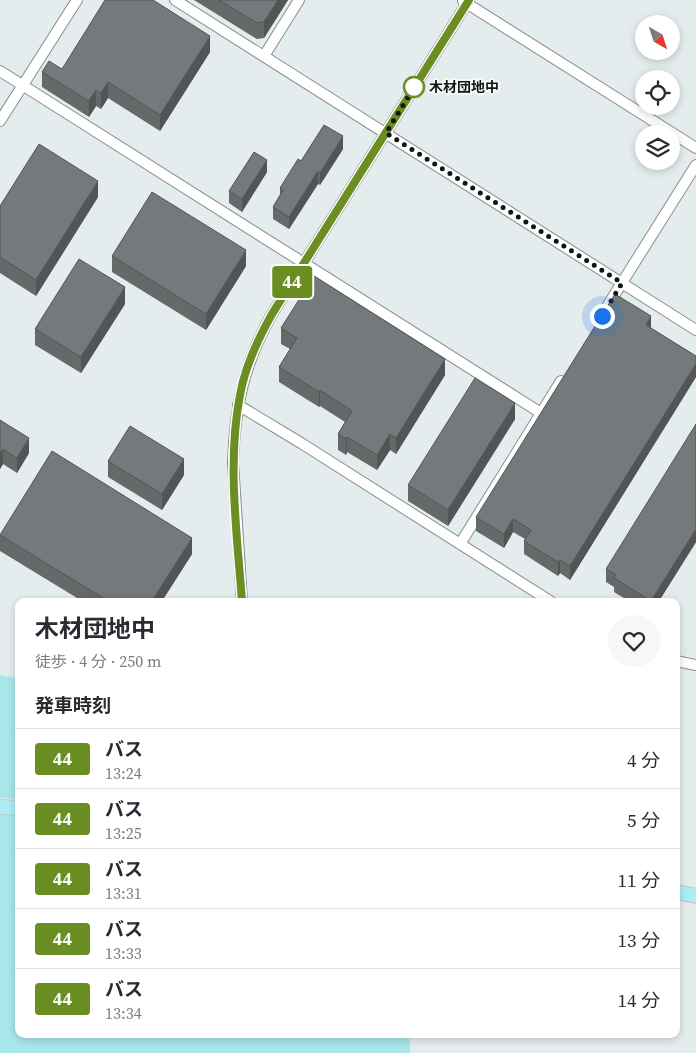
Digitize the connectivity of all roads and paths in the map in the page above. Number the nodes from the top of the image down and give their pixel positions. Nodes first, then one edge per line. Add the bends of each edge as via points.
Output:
1 (77, 0) edge
2 (175, 0) edge
3 (299, 0) edge
4 (466, 1) edge
5 (264, 56) junction
6 (0, 70) edge
7 (23, 85) junction
8 (0, 121) edge
9 (386, 133) junction
10 (696, 148) edge
11 (696, 166) edge
12 (304, 264) junction
13 (622, 283) junction
14 (602, 316) edge
15 (696, 330) edge
16 (567, 372) edge
17 (238, 405) junction
18 (541, 413) junction
19 (460, 544) junction
20 (242, 598) edge
21 (545, 598) edge
22 (680, 662) edge
23 (696, 665) edge
24 (0, 807) edge
25 (15, 808) edge
26 (680, 893) edge
27 (696, 896) edge

1 - 7 street
2 - 5 street
3 - 5 street
4 - 9 street
4 - 10 street
5 - 9 street
6 - 7 street
7 - 8 street
7 - 12 street
9 - 12 street
9 - 13 street
11 - 13 street
12 - 17 street via 256,344
12 - 18 street
13 - 14 street
13 - 15 street
16 - 18 street
17 - 19 street
17 - 20 street via 233,462
18 - 19 street
19 - 21 street
22 - 23 street
24 - 25 main road
26 - 27 main road

